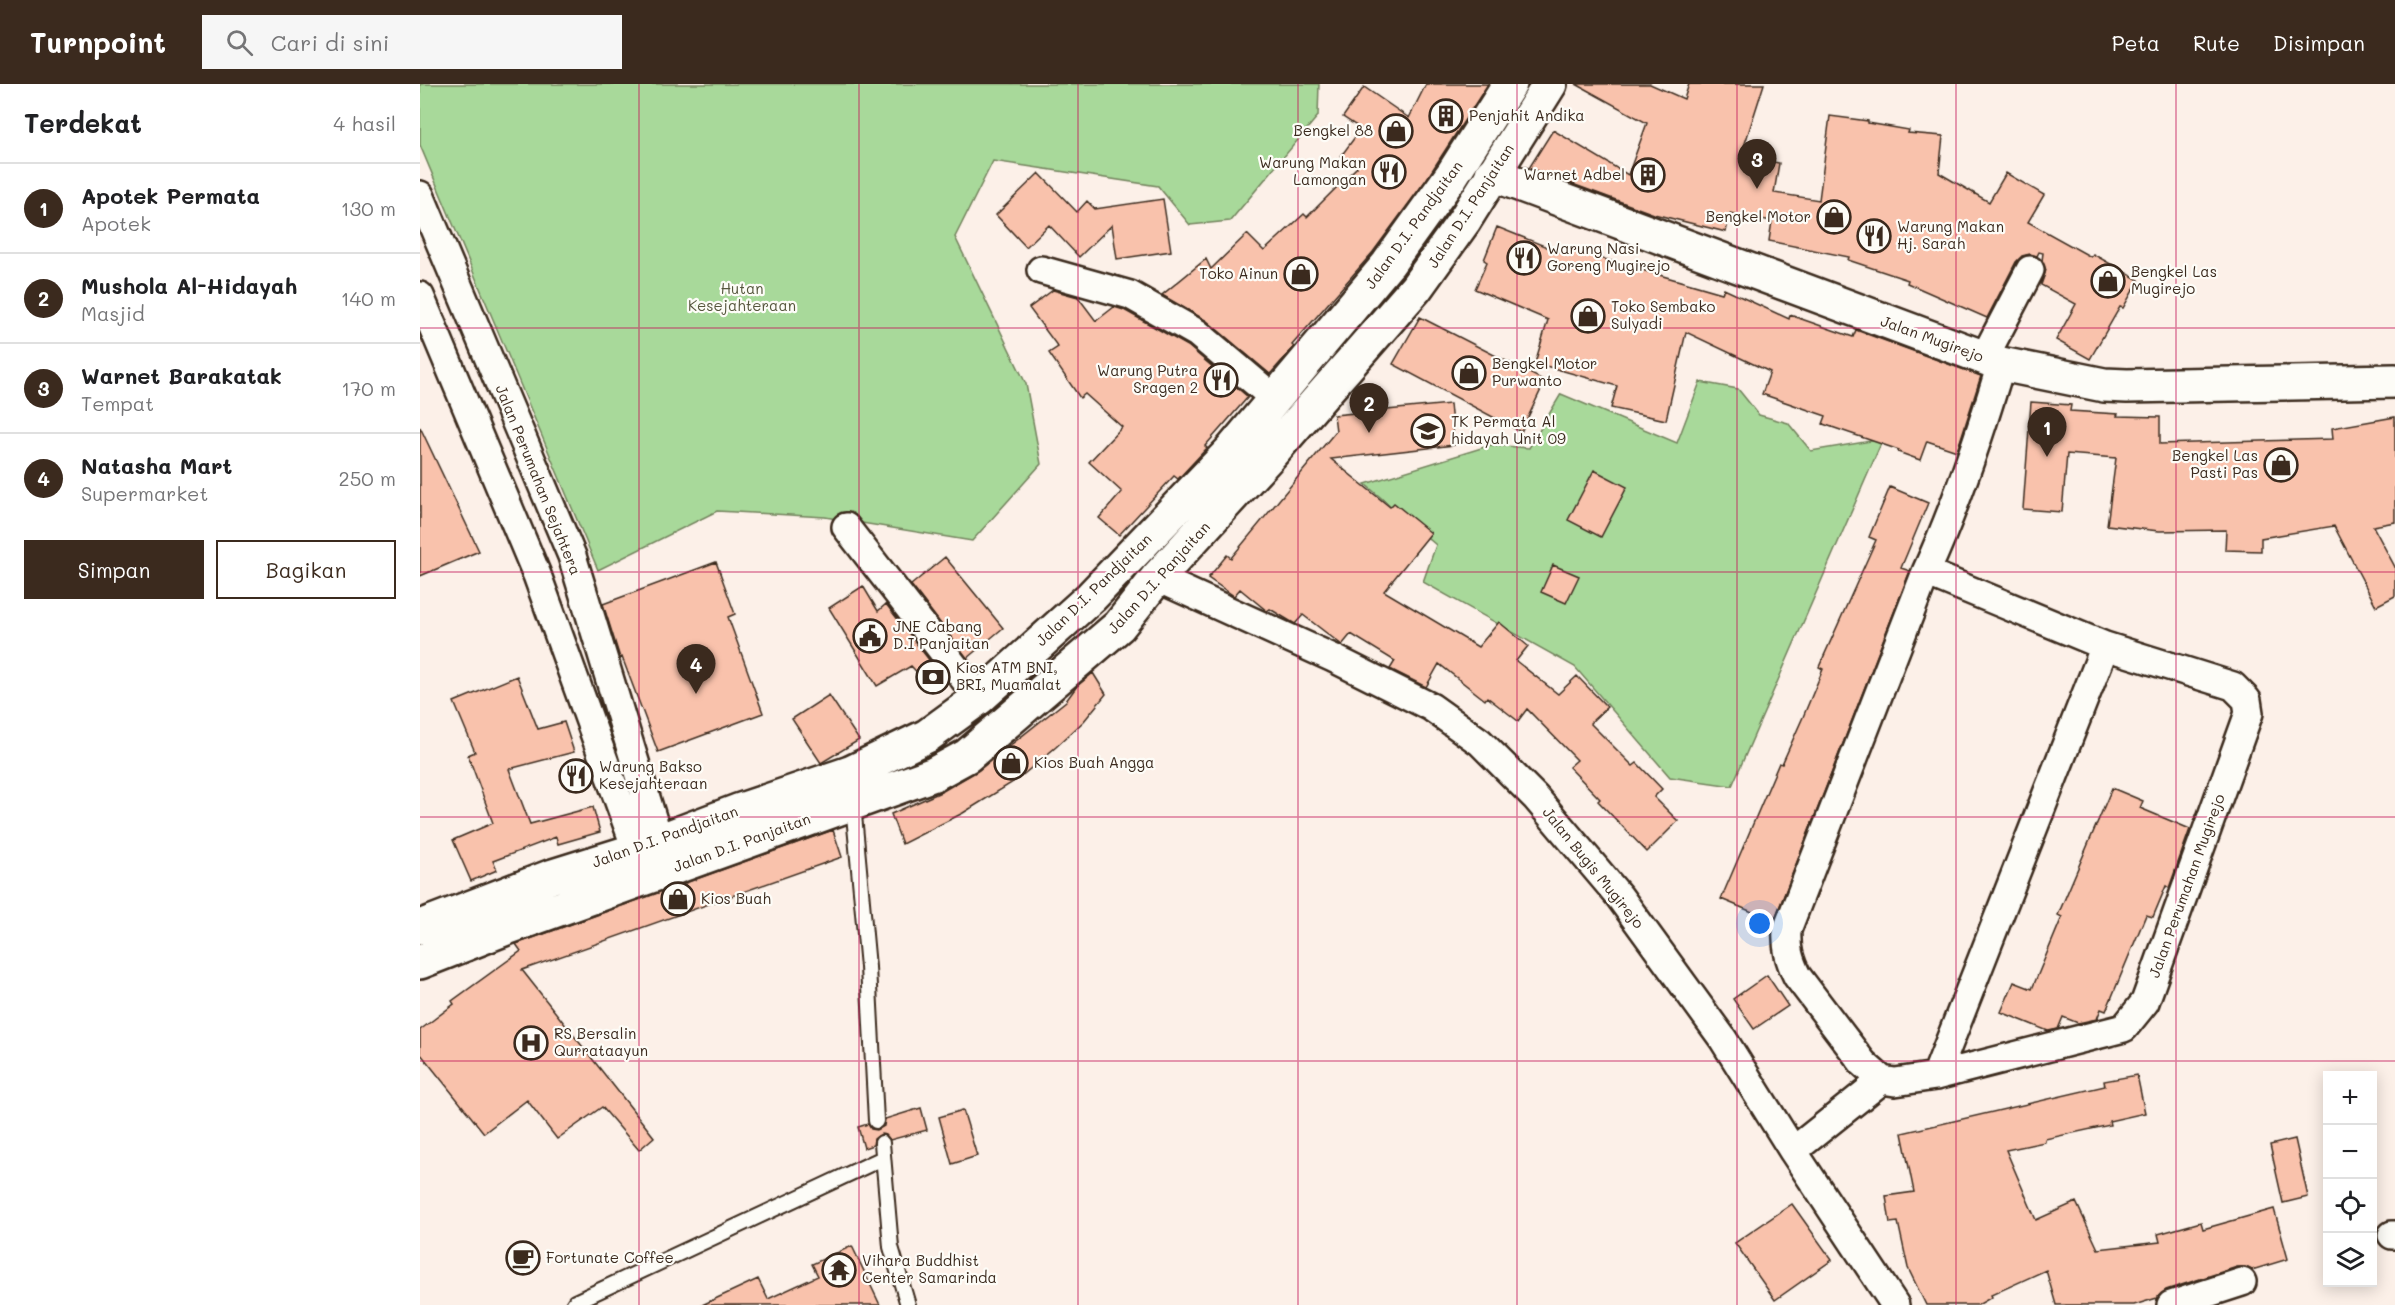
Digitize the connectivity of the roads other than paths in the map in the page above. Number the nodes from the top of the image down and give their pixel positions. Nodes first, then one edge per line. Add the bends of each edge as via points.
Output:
1 (1510, 84) edge
2 (1550, 84) edge
3 (1461, 162) junction
4 (1492, 174) junction
5 (422, 206) edge
6 (1041, 270) dead end
7 (2030, 270) dead end
8 (420, 296) edge
9 (1993, 361) junction
10 (2395, 381) edge
11 (1275, 399) junction
12 (846, 527) dead end
13 (1926, 572) junction
14 (1157, 578) junction
15 (2105, 646) junction
16 (980, 698) junction
17 (853, 804) junction
18 (653, 859) junction
19 (420, 927) edge
20 (420, 962) edge
21 (1936, 1076) junction
22 (1882, 1080) junction
23 (876, 1121) dead end
24 (882, 1143) dead end
25 (1793, 1151) junction
26 (883, 1158) junction
27 (2242, 1282) dead end
28 (573, 1305) edge
29 (908, 1305) edge
30 (1895, 1305) edge
31 (2171, 1305) edge

1 - 3 main road, Jalan D.I. Pandjaitan
2 - 4 main road, Jalan D.I. Panjaitan
3 - 4 main road, Jalan Mugirejo
3 - 11 main road, Jalan D.I. Pandjaitan via 1388,264
4 - 9 main road, Jalan Mugirejo
4 - 14 main road, Jalan D.I. Panjaitan via 1416,288
5 - 18 street, Jalan Perumahan Sejahtera via 572,556
6 - 11 street via 1130,295 1197,333
7 - 9 street
8 - 18 street
9 - 10 main road, Jalan Mugirejo via 2104,385
9 - 13 street via 1980,435 1950,520
11 - 16 main road, Jalan D.I. Pandjaitan via 1230,452 1090,597
12 - 16 street
13 - 15 street, Jalan Perumahan Mugirejo
13 - 22 street via 1787,930 1789,961 1797,976 1863,1063
14 - 17 main road, Jalan D.I. Panjaitan via 1119,626 967,756 934,774
14 - 25 street, Jalan Bugis Mugirejo via 1421,702 1480,742 1536,798 1619,896 1723,1039
15 - 21 street
15 - 21 street, Jalan Perumahan Mugirejo via 2233,686 2247,700 2249,713 2145,1002 2124,1028
16 - 18 main road, Jalan D.I. Pandjaitan via 927,736
17 - 18 main road, Jalan D.I. Panjaitan
17 - 23 lane via 868,968
18 - 19 main road, Jalan D.I. Pandjaitan via 549,877
18 - 20 main road, Jalan D.I. Panjaitan
21 - 22 street, Jalan Perumahan Mugirejo
22 - 25 street
24 - 26 lane
25 - 30 street, Jalan Bugis Mugirejo
26 - 28 lane
26 - 29 lane via 891,1247
27 - 31 street

